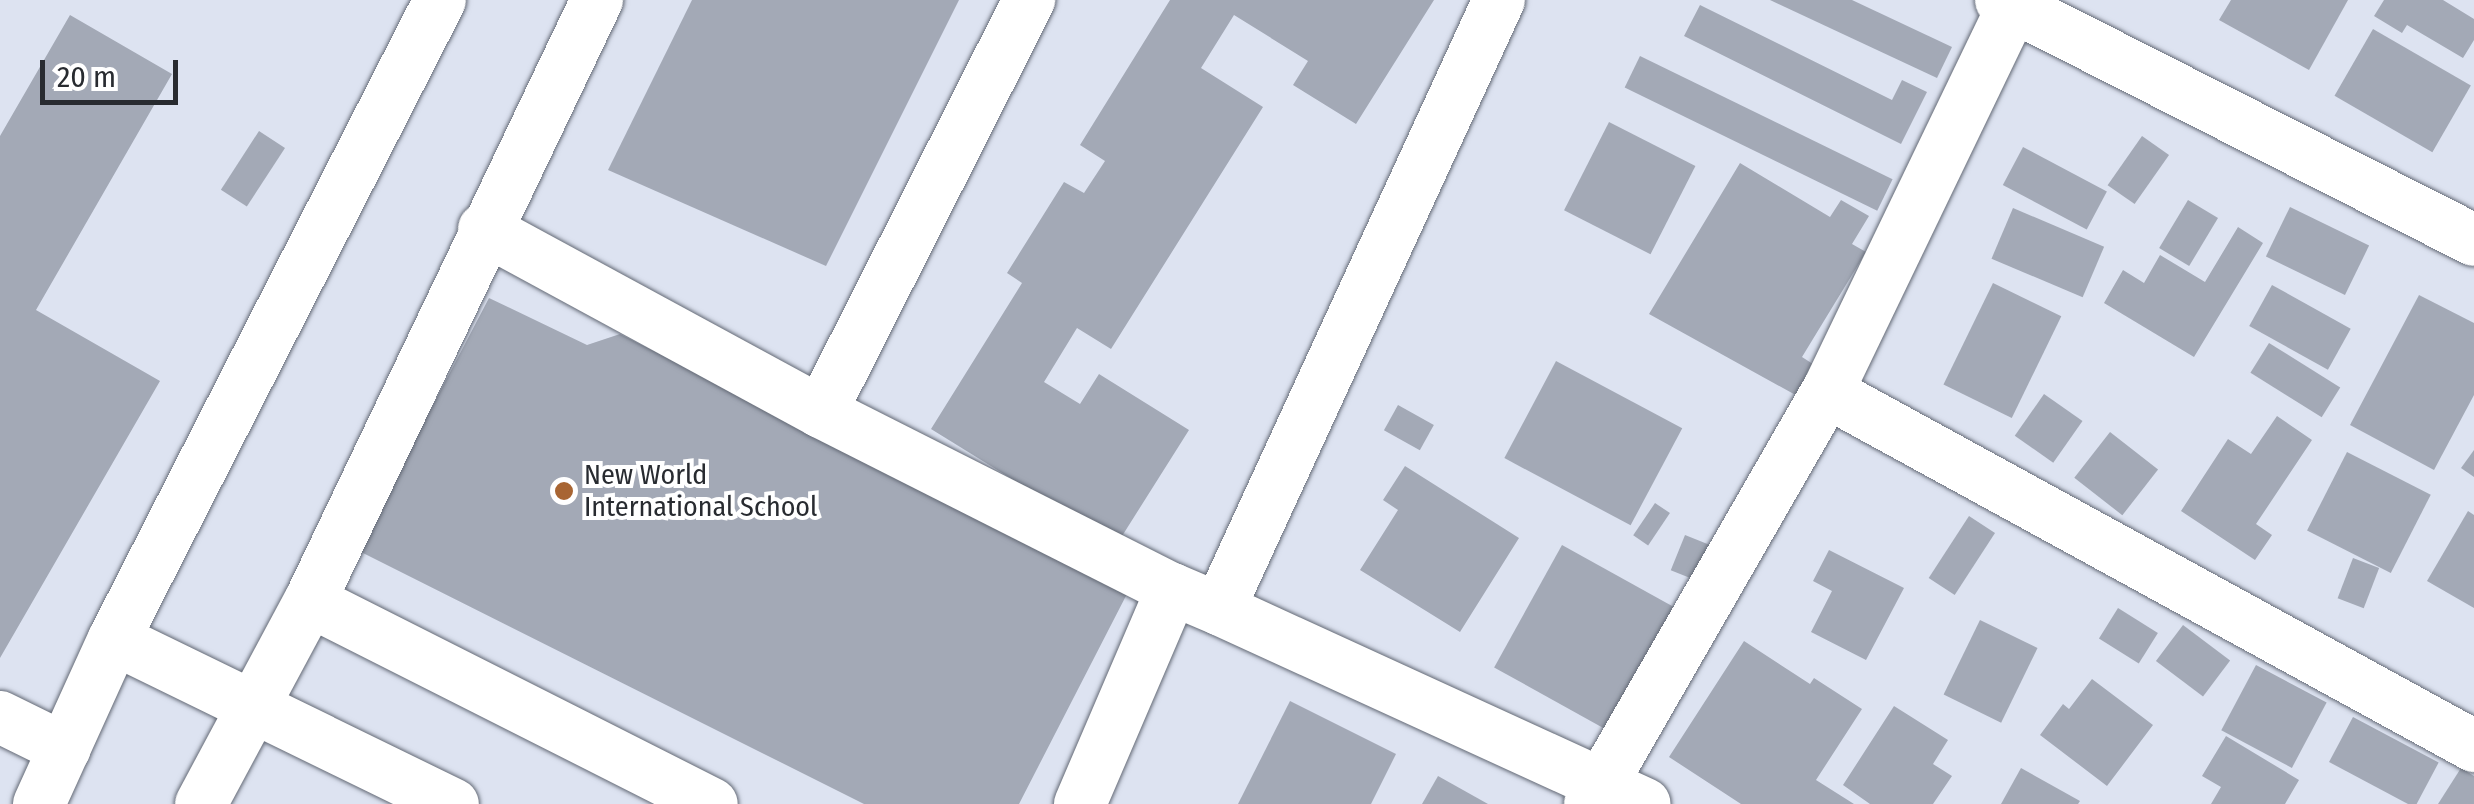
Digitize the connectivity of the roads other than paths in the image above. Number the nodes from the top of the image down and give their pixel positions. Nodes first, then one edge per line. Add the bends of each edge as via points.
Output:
1 (440, 0) edge
2 (597, 0) edge
3 (1029, 0) edge
4 (1499, 0) edge
5 (2010, 2) edge
6 (484, 229) junction
7 (2474, 240) edge
8 (1827, 392) junction
9 (821, 412) junction
10 (1196, 599) junction
11 (310, 600) junction
12 (114, 639) junction
13 (251, 706) junction
14 (0, 716) edge
15 (2474, 746) edge
16 (65, 749) junction
17 (1612, 797) edge
18 (38, 804) edge
19 (201, 804) edge
20 (453, 804) edge
21 (712, 804) edge
22 (1080, 804) edge

1 - 12 street
2 - 6 street
3 - 9 street
4 - 10 street
5 - 7 street
5 - 8 street
6 - 9 street
6 - 11 street
8 - 15 street
8 - 17 street
9 - 10 street
10 - 17 street
10 - 22 street
11 - 13 street
11 - 21 street
12 - 13 street
12 - 16 street
13 - 19 street
13 - 20 street
14 - 16 street
16 - 18 street

